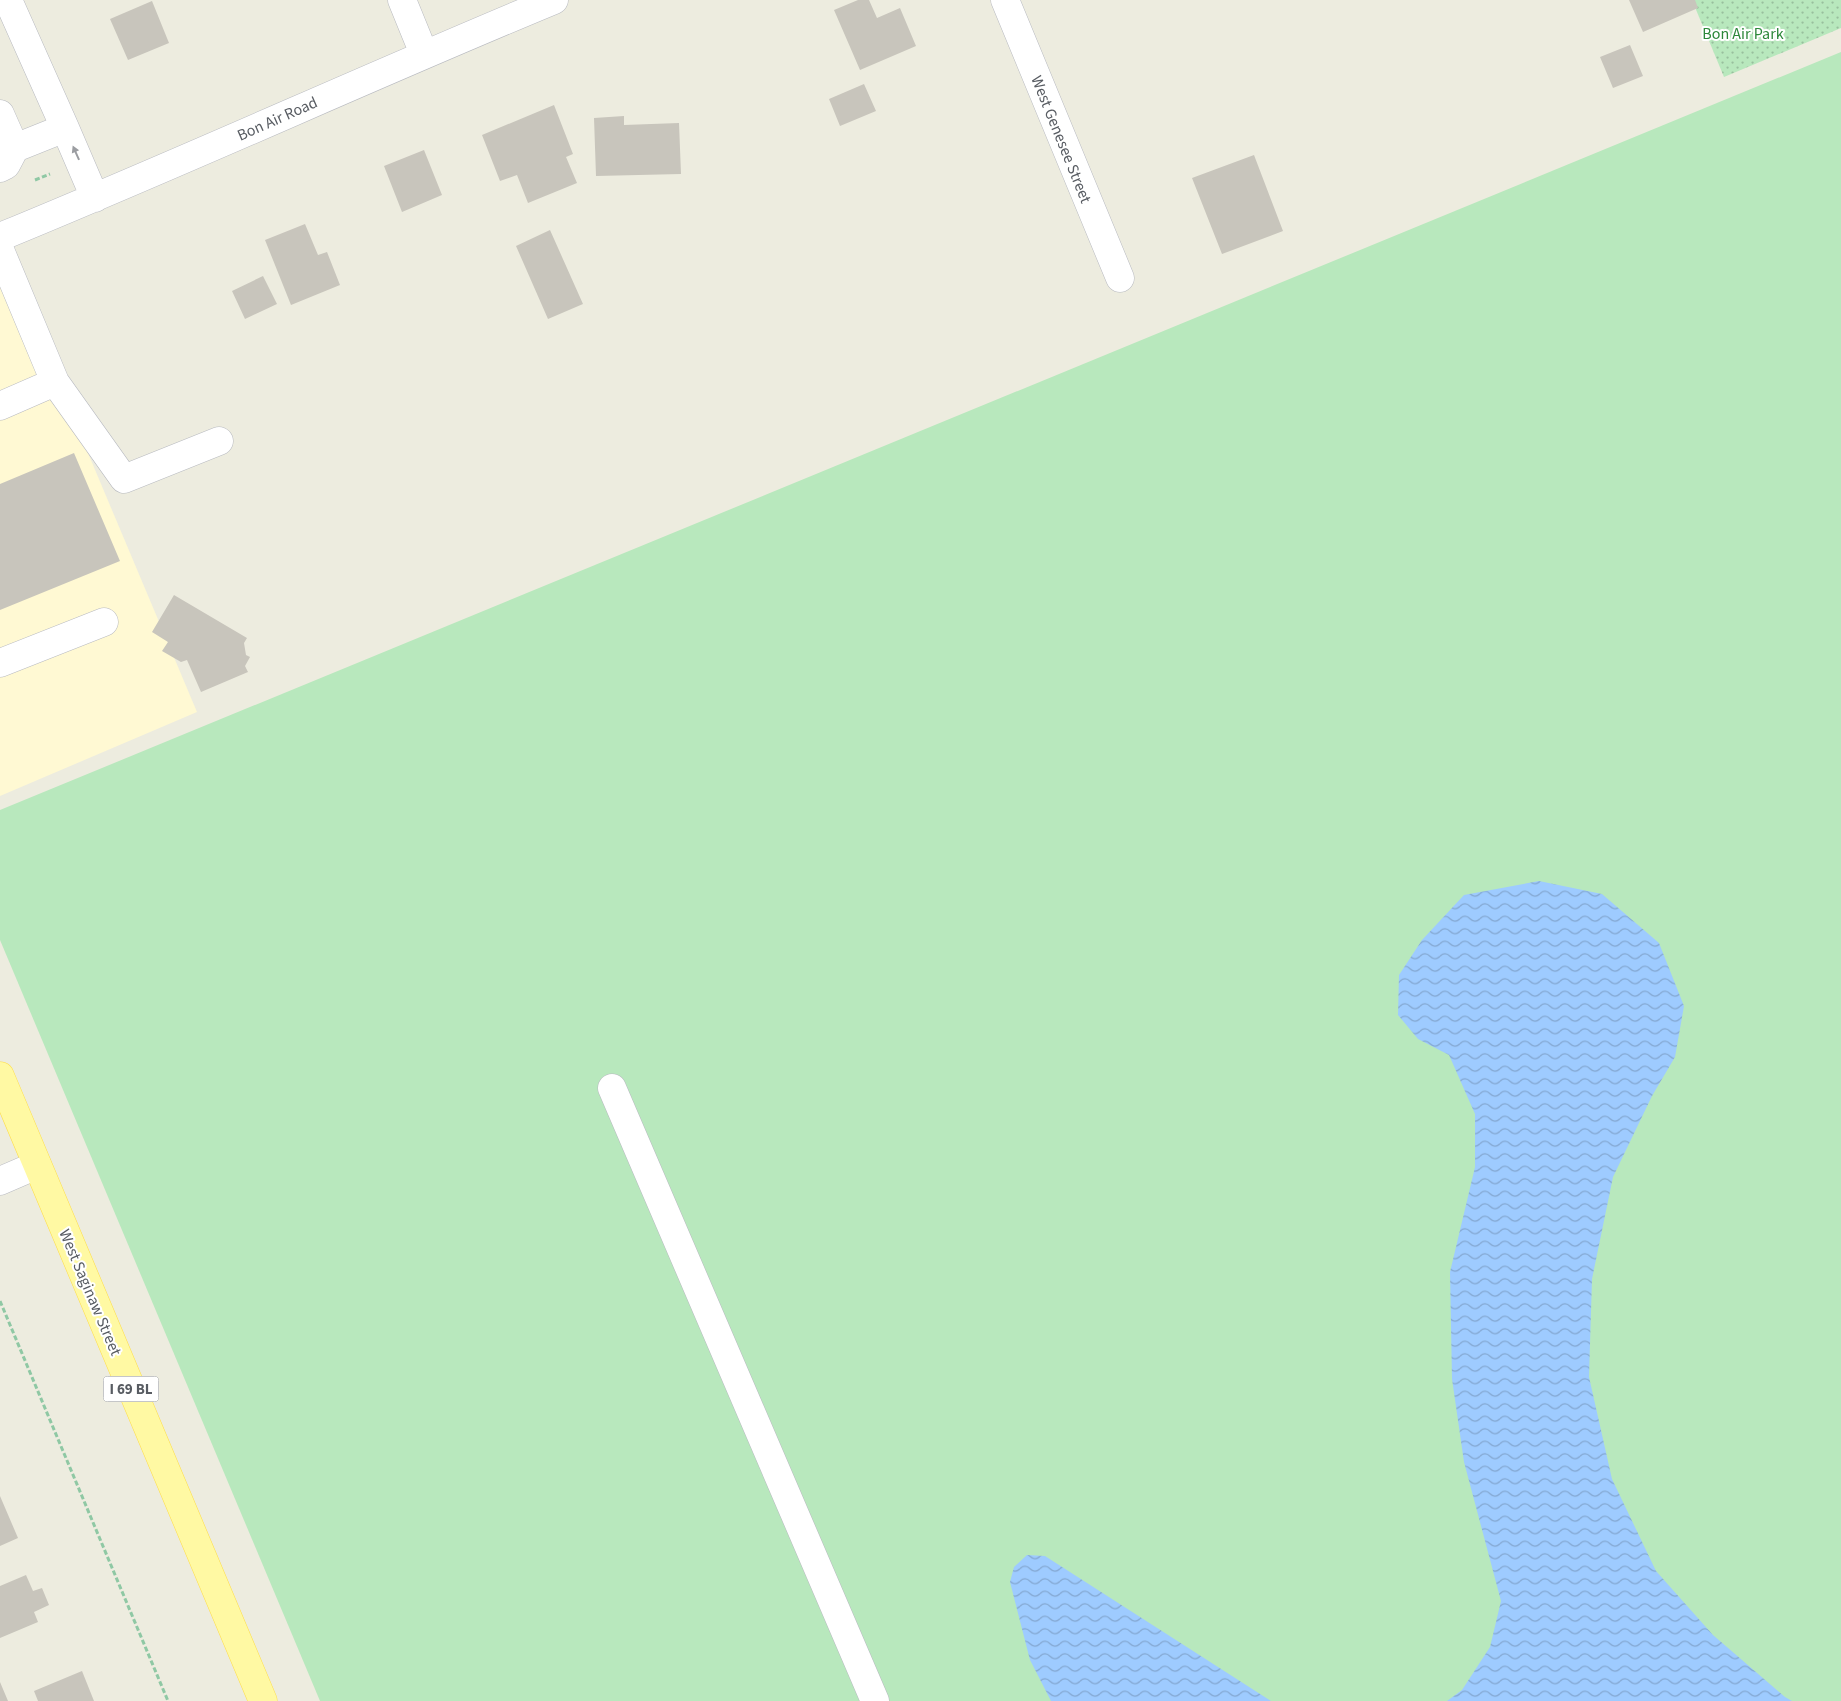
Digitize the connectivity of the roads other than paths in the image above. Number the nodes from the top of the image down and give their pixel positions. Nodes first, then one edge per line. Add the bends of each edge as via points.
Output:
1 (8, 0) edge
2 (402, 0) edge
3 (554, 0) edge
4 (1005, 0) edge
5 (424, 54) junction
6 (0, 114) edge
7 (65, 128) junction
8 (7, 158) edge
9 (95, 198) junction
10 (0, 238) edge
11 (0, 250) edge
12 (1120, 278) dead end
13 (55, 382) junction
14 (0, 406) edge
15 (219, 441) dead end
16 (104, 622) dead end
17 (0, 663) edge
18 (0, 1076) edge
19 (612, 1088) dead end
20 (37, 1165) junction
21 (0, 1181) edge
22 (263, 1701) edge
23 (874, 1701) edge

1 - 7 street
2 - 5 street
3 - 5 street, Bon Air Road
4 - 12 street, West Genesee Street
5 - 9 street, Bon Air Road
6 - 8 street
7 - 8 street
9 -> 7 street
9 - 10 street, Bon Air Road
11 - 13 street
13 - 14 street
13 - 15 street via 124,479
16 - 17 street
18 - 20 main road, West Saginaw Street / I 69 BL
19 - 23 street
20 - 21 street
20 - 22 main road, West Saginaw Street / I 69 BL

